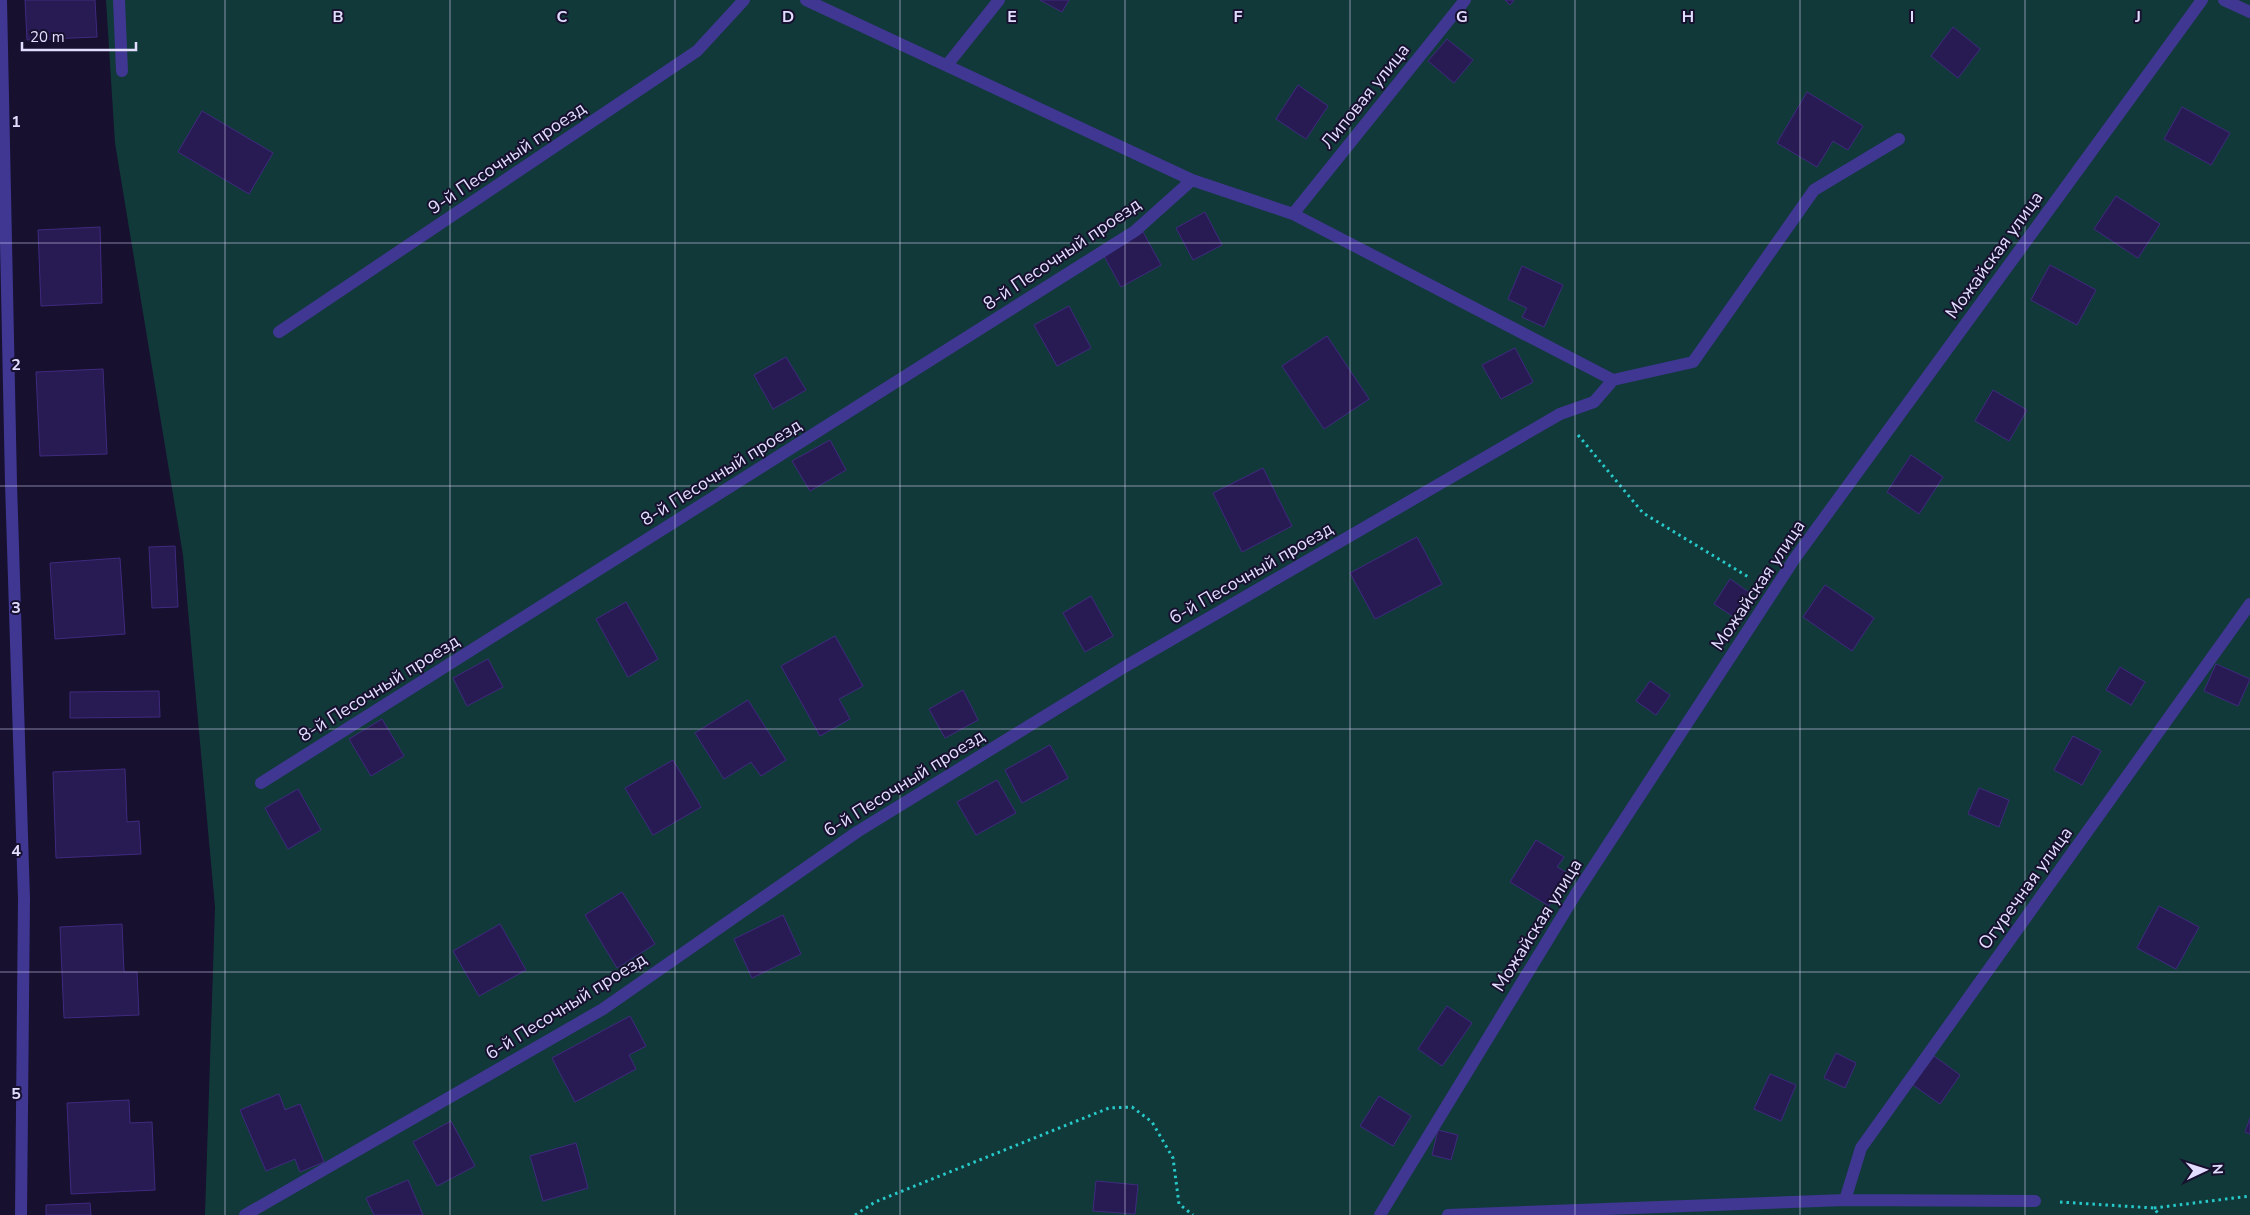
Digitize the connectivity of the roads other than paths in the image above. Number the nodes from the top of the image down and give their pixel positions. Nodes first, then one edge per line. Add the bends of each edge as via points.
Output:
1 (1, 0) edge
2 (119, 0) edge
3 (744, 0) edge
4 (806, 0) edge
5 (999, 0) edge
6 (1465, 0) edge
7 (2202, 0) edge
8 (2224, 0) edge
9 (2250, 12) edge
10 (947, 64) junction
11 (122, 71) dead end
12 (1899, 139) dead end
13 (1192, 180) junction
14 (1293, 214) junction
15 (279, 332) dead end
16 (1613, 380) junction
17 (6, 483) edge
18 (2250, 604) edge
19 (261, 783) dead end
20 (1845, 1200) junction
21 (2035, 1201) road end
22 (21, 1215) edge
23 (245, 1215) edge
24 (1380, 1215) edge
25 (1448, 1215) edge

1 - 17 street
2 - 11 street
3 - 15 street, 9-й Песочный проезд via 697,51
4 - 10 street
5 - 10 street
6 - 14 street, Липовая улица
7 - 24 street, Можайская улица via 1795,558 1577,892
8 - 9 street
10 - 13 street
12 - 16 street via 1814,190 1693,362
13 - 14 street
13 - 19 street, 8-й Песочный проезд via 1135,231
14 - 16 street
16 - 23 street, 6-й Песочный проезд via 1594,402 1560,414 1126,666 857,832 603,1009
17 - 22 street via 24,899
18 - 20 street, Огуречная улица via 1861,1148
20 - 21 street
20 - 25 street

